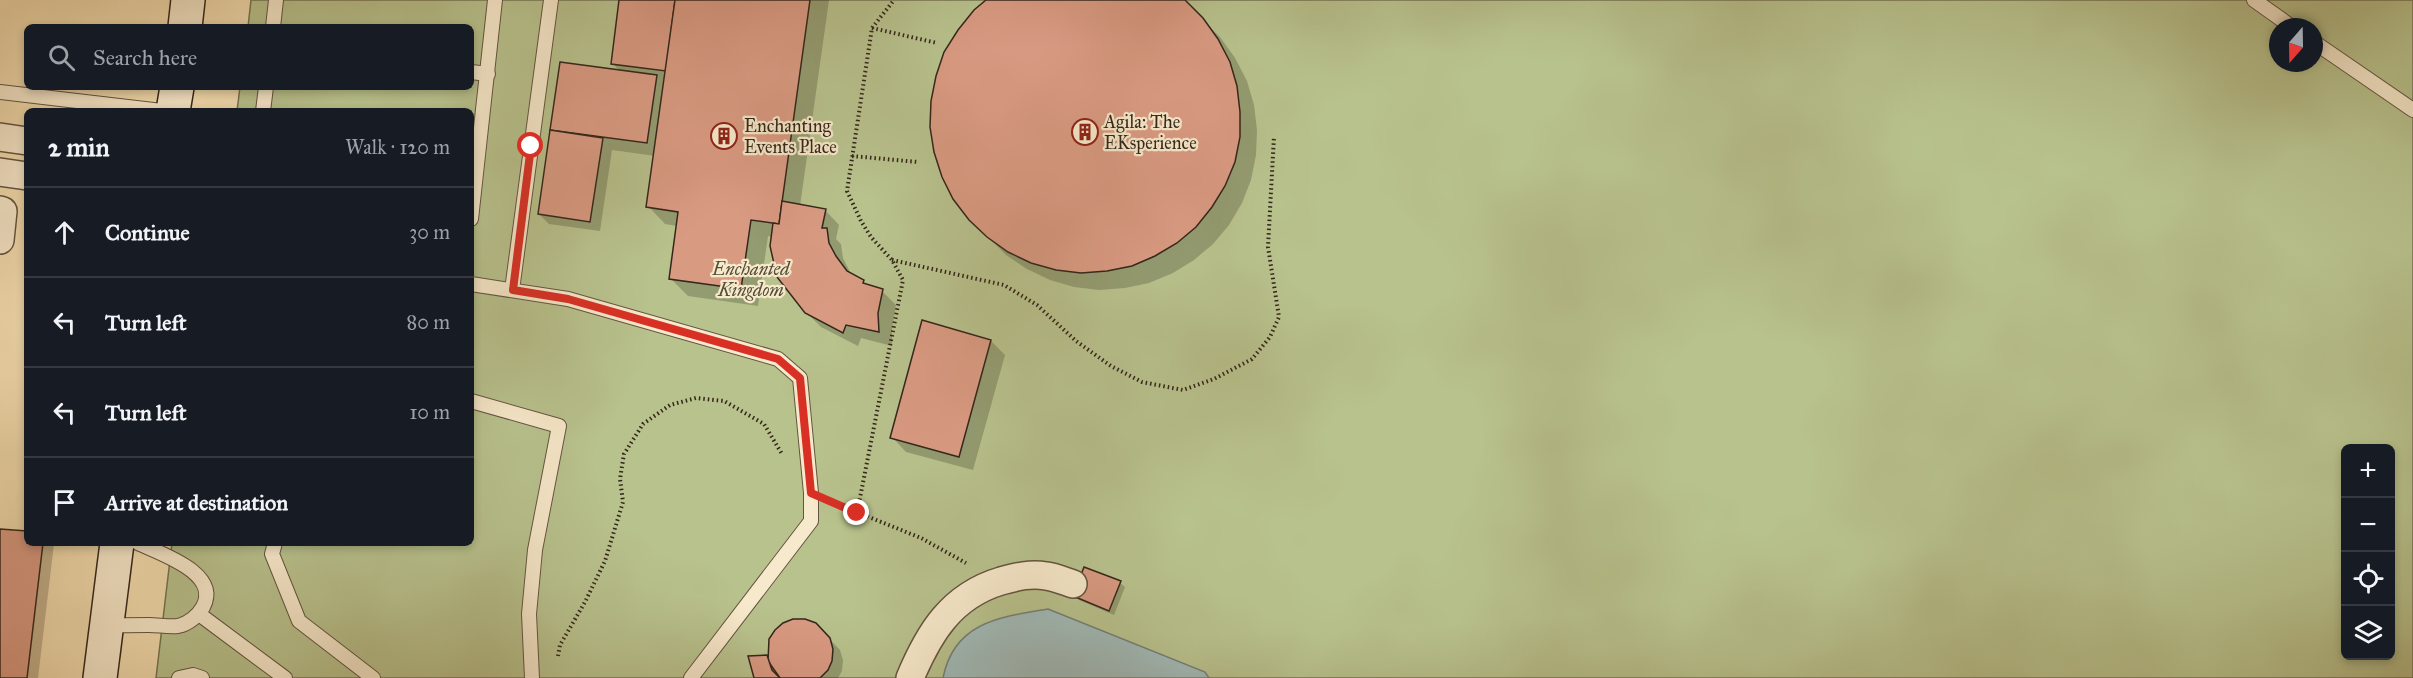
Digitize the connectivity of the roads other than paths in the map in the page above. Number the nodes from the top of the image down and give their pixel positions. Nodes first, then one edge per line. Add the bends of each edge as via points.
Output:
1 (188, 0) edge
2 (276, 0) edge
3 (495, 0) edge
4 (551, 0) edge
5 (2254, 0) edge
6 (2279, 18) edge
7 (185, 24) edge
8 (273, 24) edge
9 (2323, 48) edge
10 (474, 72) edge
11 (488, 74) junction
12 (176, 90) edge
13 (266, 90) edge
14 (0, 92) edge
15 (136, 108) edge
16 (174, 108) edge
17 (263, 108) edge
18 (2413, 110) edge
19 (0, 137) edge
20 (24, 141) edge
21 (475, 149) edge
22 (474, 166) edge
23 (0, 172) edge
24 (24, 176) edge
25 (2, 210) edge
26 (0, 240) edge
27 (474, 284) edge
28 (513, 290) junction
29 (474, 402) edge
30 (117, 546) edge
31 (144, 546) edge
32 (273, 546) edge
33 (1073, 584) dead end
34 (199, 614) junction
35 (107, 626) junction
36 (100, 678) edge
37 (179, 678) edge
38 (202, 678) edge
39 (285, 678) edge
40 (373, 678) edge
41 (532, 678) edge
42 (691, 678) edge
43 (910, 678) edge

1 - 7 street
2 - 8 lane
3 - 11 lane
4 - 28 lane
5 - 6 lane
9 - 18 lane
10 - 11 lane
11 - 21 lane
12 - 16 street
13 - 17 lane
14 - 15 lane
19 - 20 street
21 - 22 lane
23 - 24 street
25 - 26 street
27 - 28 lane
28 - 42 lane via 568,299 778,359 800,378 811,521
29 - 41 lane via 559,426 534,561 529,614
30 - 35 street
31 - 34 lane via 192,570 203,580 207,592
32 - 40 lane via 272,554 299,621
33 - 43 street via 1046,576 1020,575 971,593 942,618
34 - 35 lane via 178,626
34 - 39 lane
35 - 36 street
37 - 38 lane

